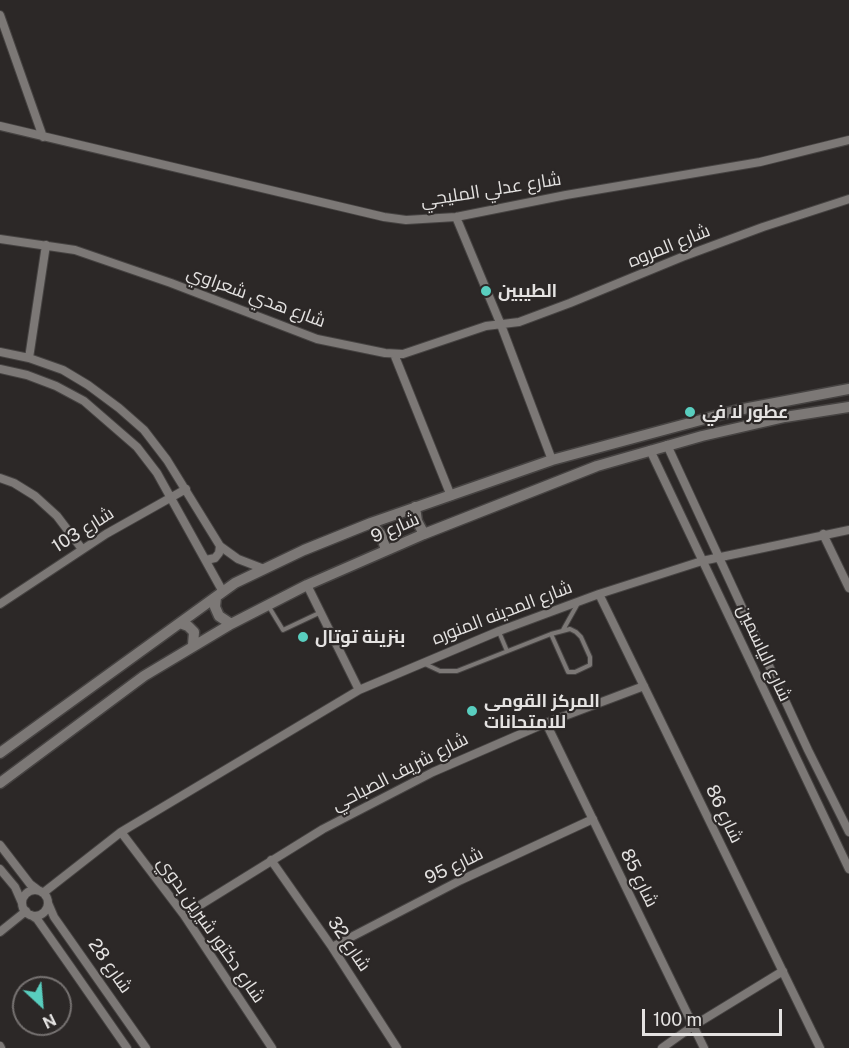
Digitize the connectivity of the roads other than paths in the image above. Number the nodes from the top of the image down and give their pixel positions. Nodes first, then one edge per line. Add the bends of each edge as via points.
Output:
1 (0, 15) edge
2 (0, 36) edge
3 (11, 44) junction
4 (0, 126) edge
5 (43, 137) junction
6 (849, 140) edge
7 (849, 199) edge
8 (456, 217) junction
9 (0, 239) edge
10 (46, 245) junction
11 (501, 325) junction
12 (0, 352) edge
13 (394, 354) junction
14 (29, 358) junction
15 (0, 369) edge
16 (849, 389) edge
17 (849, 406) edge
18 (667, 445) junction
19 (650, 450) junction
20 (552, 460) junction
21 (0, 478) edge
22 (186, 489) junction
23 (451, 496) junction
24 (171, 497) junction
25 (415, 507) junction
26 (371, 523) junction
27 (849, 530) edge
28 (424, 534) junction
29 (823, 534) junction
30 (220, 546) junction
31 (82, 549) junction
32 (386, 550) junction
33 (718, 557) junction
34 (206, 560) junction
35 (702, 561) junction
36 (264, 569) junction
37 (307, 585) junction
38 (849, 588) edge
39 (599, 594) junction
40 (220, 595) junction
41 (579, 601) junction
42 (0, 604) edge
43 (267, 604) junction
44 (320, 612) junction
45 (180, 623) junction
46 (231, 624) junction
47 (563, 630) junction
48 (499, 631) junction
49 (551, 634) junction
50 (193, 645) junction
51 (507, 651) junction
52 (422, 662) junction
53 (644, 686) junction
54 (359, 690) junction
55 (546, 723) junction
56 (808, 750) junction
57 (0, 753) edge
58 (794, 756) junction
59 (824, 782) junction
60 (0, 783) edge
61 (810, 788) junction
62 (593, 819) junction
63 (121, 832) junction
64 (849, 832) edge
65 (0, 845) edge
66 (271, 860) junction
67 (0, 869) edge
68 (849, 869) edge
69 (41, 892) junction
70 (48, 903) junction
71 (26, 910) junction
72 (184, 915) junction
73 (0, 932) edge
74 (332, 947) junction
75 (783, 971) junction
76 (693, 1026) junction
77 (127, 1048) edge
78 (146, 1048) edge
79 (272, 1048) edge
80 (397, 1048) edge
81 (662, 1048) edge
82 (704, 1048) edge
83 (820, 1048) edge

1 - 3 street
2 - 3 street
3 - 5 street
4 - 5 street, شارع عدلي المليجي
5 - 8 street, شارع عدلي المليجي via 384,217
6 - 8 street, شارع عدلي المليجي via 760,162
7 - 11 street, شارع المروه via 693,253 519,322
8 - 11 street
9 - 10 street, شارع هدي شعراوي
10 - 13 street, شارع هدي شعراوي via 111,262 317,339
10 - 14 street
11 - 13 street, شارع هدي شعراوي
11 - 20 street
12 - 14 street
13 - 23 street
14 - 22 street via 63,370 119,408 144,430
15 - 24 street via 27,375 84,400 137,447
16 - 20 main road, شارع 9 via 738,410
17 - 18 main road, شارع 9
18 - 19 main road, شارع 9
18 - 33 street, شارع الياسمين
19 - 28 main road, شارع 9 via 597,466
19 - 35 street, شارع الياسمين
20 - 23 main road, شارع 9
21 - 31 street via 35,496 57,516
22 - 24 street, شارع 103
22 - 30 street
23 - 25 main road, شارع 9
24 - 31 street, شارع 103
24 - 34 street
25 - 26 main road, شارع 9
25 - 28 main road
26 - 32 main road
26 - 36 main road, شارع 9
27 - 29 street, شارع المدينه المنوره
28 - 32 main road, شارع 9
29 - 33 street, شارع المدينه المنوره
29 - 38 street
30 - 34 street via 215,558
30 - 36 street via 238,560
31 - 42 street, شارع 103
32 - 37 main road, شارع 9
33 - 35 street, شارع المدينه المنوره
33 - 56 street, شارع الياسمين
34 - 40 street
35 - 39 street, شارع المدينه المنوره
35 - 58 street, شارع الياسمين
36 - 40 main road, شارع 9
37 - 43 main road, شارع 9
37 - 44 street
39 - 41 street, شارع المدينه المنوره
39 - 53 street, شارع 86
40 - 45 main road, شارع 9
40 - 46 main road via 217,611
41 - 47 lane
41 - 48 street, شارع المدينه المنوره
43 - 44 lane via 283,630
43 - 46 main road, شارع 9
44 - 54 street
45 - 50 main road via 194,632
45 - 57 main road, شارع 9
46 - 50 main road, شارع 9
47 - 49 lane
47 - 49 lane via 570,629 581,637 591,661 587,667 568,672
48 - 51 lane
48 - 52 street, شارع المدينه المنوره
49 - 51 lane
50 - 60 main road, شارع 9 via 144,676
51 - 52 lane via 457,671 440,671
52 - 54 street, شارع المدينه المنوره
53 - 55 street, شارع شريف الصباحي
53 - 75 street, شارع 86
54 - 63 street, شارع المدينه المنوره
55 - 62 street, شارع 85
55 - 66 street, شارع شريف الصباحي via 433,772
56 - 58 street
56 - 59 street, شارع الياسمين
58 - 61 street, شارع الياسمين
59 - 61 street
59 - 64 street, شارع الياسمين
61 - 68 street, شارع الياسمين
62 - 74 street, شارع 95 via 461,880
62 - 76 street, شارع 85
63 - 69 street, شارع المدينه المنوره
63 - 72 street, شارع دكتور شيرين بدوي
65 - 69 street via 27,881
66 - 72 street, شارع شريف الصباحي
66 - 74 street, شارع 32
67 - 71 street, شارع 28 via 15,887
69 - 70 street
69 - 71 street via 27,893
70 - 71 street via 38,915
70 - 78 street, شارع 28
71 - 73 street
71 - 77 street, شارع 28
72 - 79 street, شارع دكتور شيرين بدوي
74 - 80 street, شارع 32
75 - 76 street
75 - 83 street, شارع 86
76 - 81 street
76 - 82 street, شارع 85

